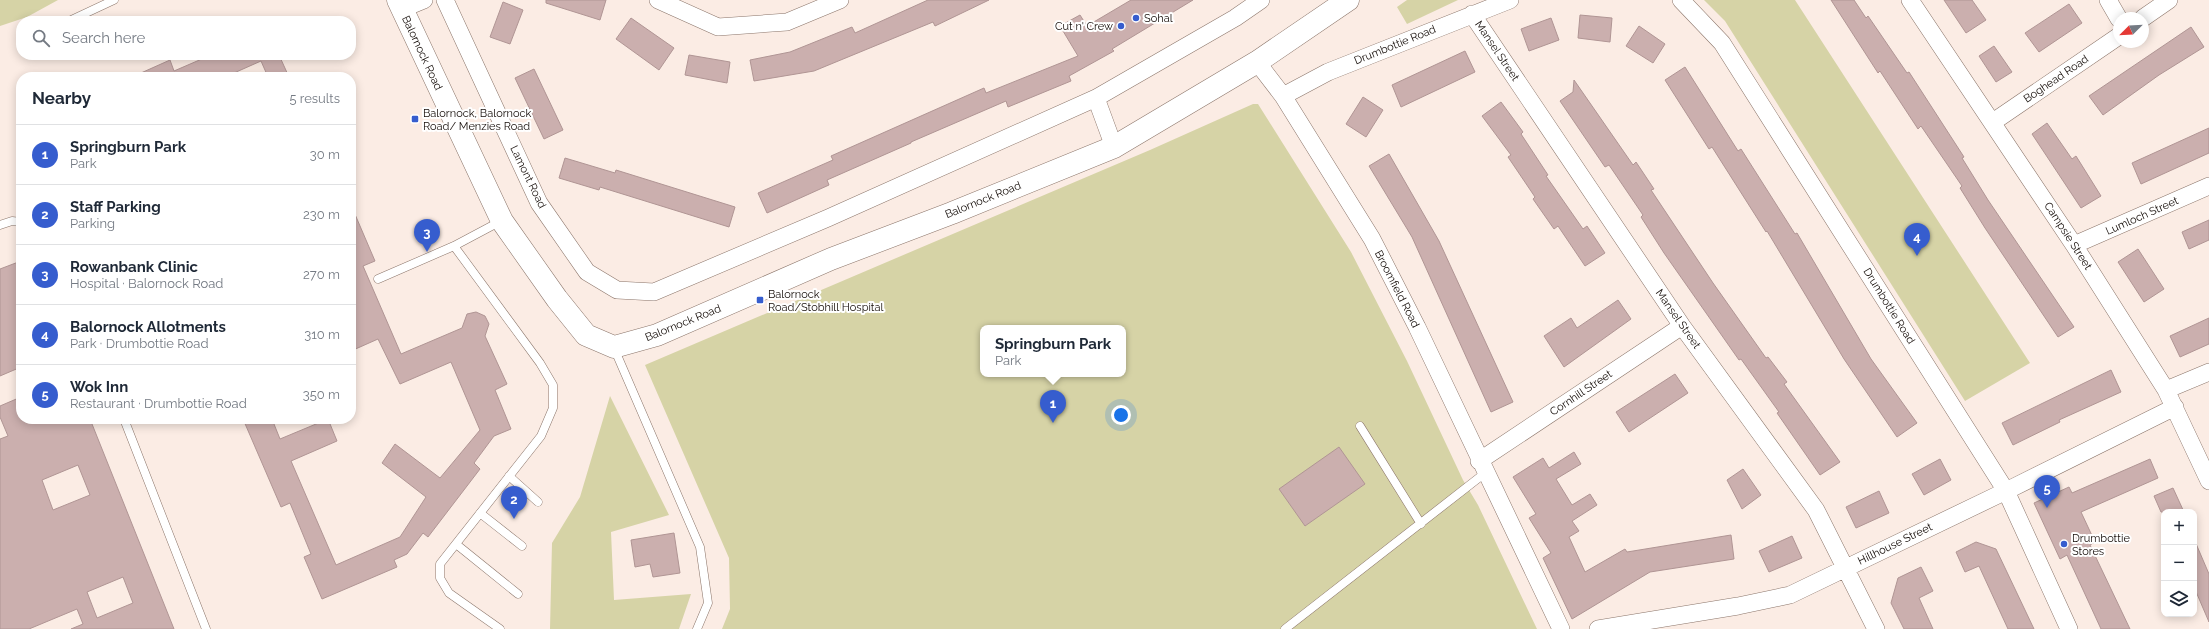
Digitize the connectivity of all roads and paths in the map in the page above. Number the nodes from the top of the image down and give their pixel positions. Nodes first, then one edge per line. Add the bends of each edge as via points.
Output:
1 (114, 0) edge
2 (424, 0) edge
3 (446, 0) edge
4 (658, 0) edge
5 (840, 0) edge
6 (1260, 0) edge
7 (1348, 0) edge
8 (1510, 0) edge
9 (1681, 0) edge
10 (1910, 0) edge
11 (2108, 0) edge
12 (2169, 0) edge
13 (400, 5) edge
14 (2115, 12) edge
15 (1472, 14) junction
16 (2149, 14) edge
17 (80, 16) edge
18 (2113, 40) edge
19 (1257, 62) junction
20 (1283, 96) junction
21 (1096, 98) junction
22 (1993, 122) junction
23 (1114, 147) junction
24 (2209, 186) edge
25 (16, 221) edge
26 (502, 221) junction
27 (0, 225) edge
28 (2074, 245) junction
29 (454, 246) junction
30 (378, 279) dead end
31 (1682, 326) junction
32 (614, 347) junction
33 (2209, 372) edge
34 (2166, 390) junction
35 (2175, 407) junction
36 (126, 424) edge
37 (1360, 426) dead end
38 (1482, 467) junction
39 (509, 476) junction
40 (2209, 481) edge
41 (2006, 491) junction
42 (538, 502) dead end
43 (480, 513) junction
44 (1421, 524) junction
45 (456, 544) junction
46 (522, 546) dead end
47 (1846, 568) junction
48 (518, 594) dead end
49 (206, 629) edge
50 (500, 629) edge
51 (697, 629) edge
52 (1285, 629) edge
53 (1561, 629) edge
54 (1598, 629) edge
55 (1876, 629) edge
56 (2070, 629) edge

1 - 17 lane
2 - 13 street
3 - 21 street, Lamont Road via 539,203 587,272 617,290 654,292 828,218
4 - 5 street via 718,28 787,22
6 - 21 street via 1235,18
7 - 19 street
8 - 15 street, Drumbottie Road
9 - 41 street, Drumbottie Road via 1722,42
10 - 22 street, Campsie Street
11 - 14 street
12 - 16 street
13 - 26 street, Balornock Road
15 - 20 street, Drumbottie Road via 1328,72
15 - 31 street, Mansel Street
18 - 22 street, Boghead Road
19 - 20 street, Broomfield Road
19 - 23 street, Balornock Road
20 - 38 street, Broomfield Road via 1372,239 1417,327
21 - 23 street
22 - 28 street, Campsie Street
23 - 32 street, Balornock Road via 831,259 657,335
24 - 28 street, Lumloch Street
25 - 27 lane
26 - 29 lane
26 - 32 street, Balornock Road via 586,335
28 - 34 street, Campsie Street
29 - 30 lane
29 - 39 lane via 540,363 553,385 553,408 541,436
31 - 38 street, Cornhill Street
31 - 47 street, Mansel Street via 1816,510
32 - 51 lane via 700,547 708,603
33 - 34 street
34 - 35 street, Campsie Street
35 - 40 street, Campsie Street
35 - 41 street, Hillhouse Street
36 - 49 lane
37 - 44 lane
38 - 44 lane
38 - 53 street, Broomfield Road
39 - 42 lane
39 - 43 lane
41 - 47 street, Hillhouse Street
41 - 56 street, Drumbottie Road
43 - 45 lane
43 - 46 lane
44 - 52 lane
45 - 48 lane
45 - 50 lane via 440,564 440,578 449,594
47 - 54 street, Hillhouse Street via 1790,595
47 - 55 street, Mansel Street

